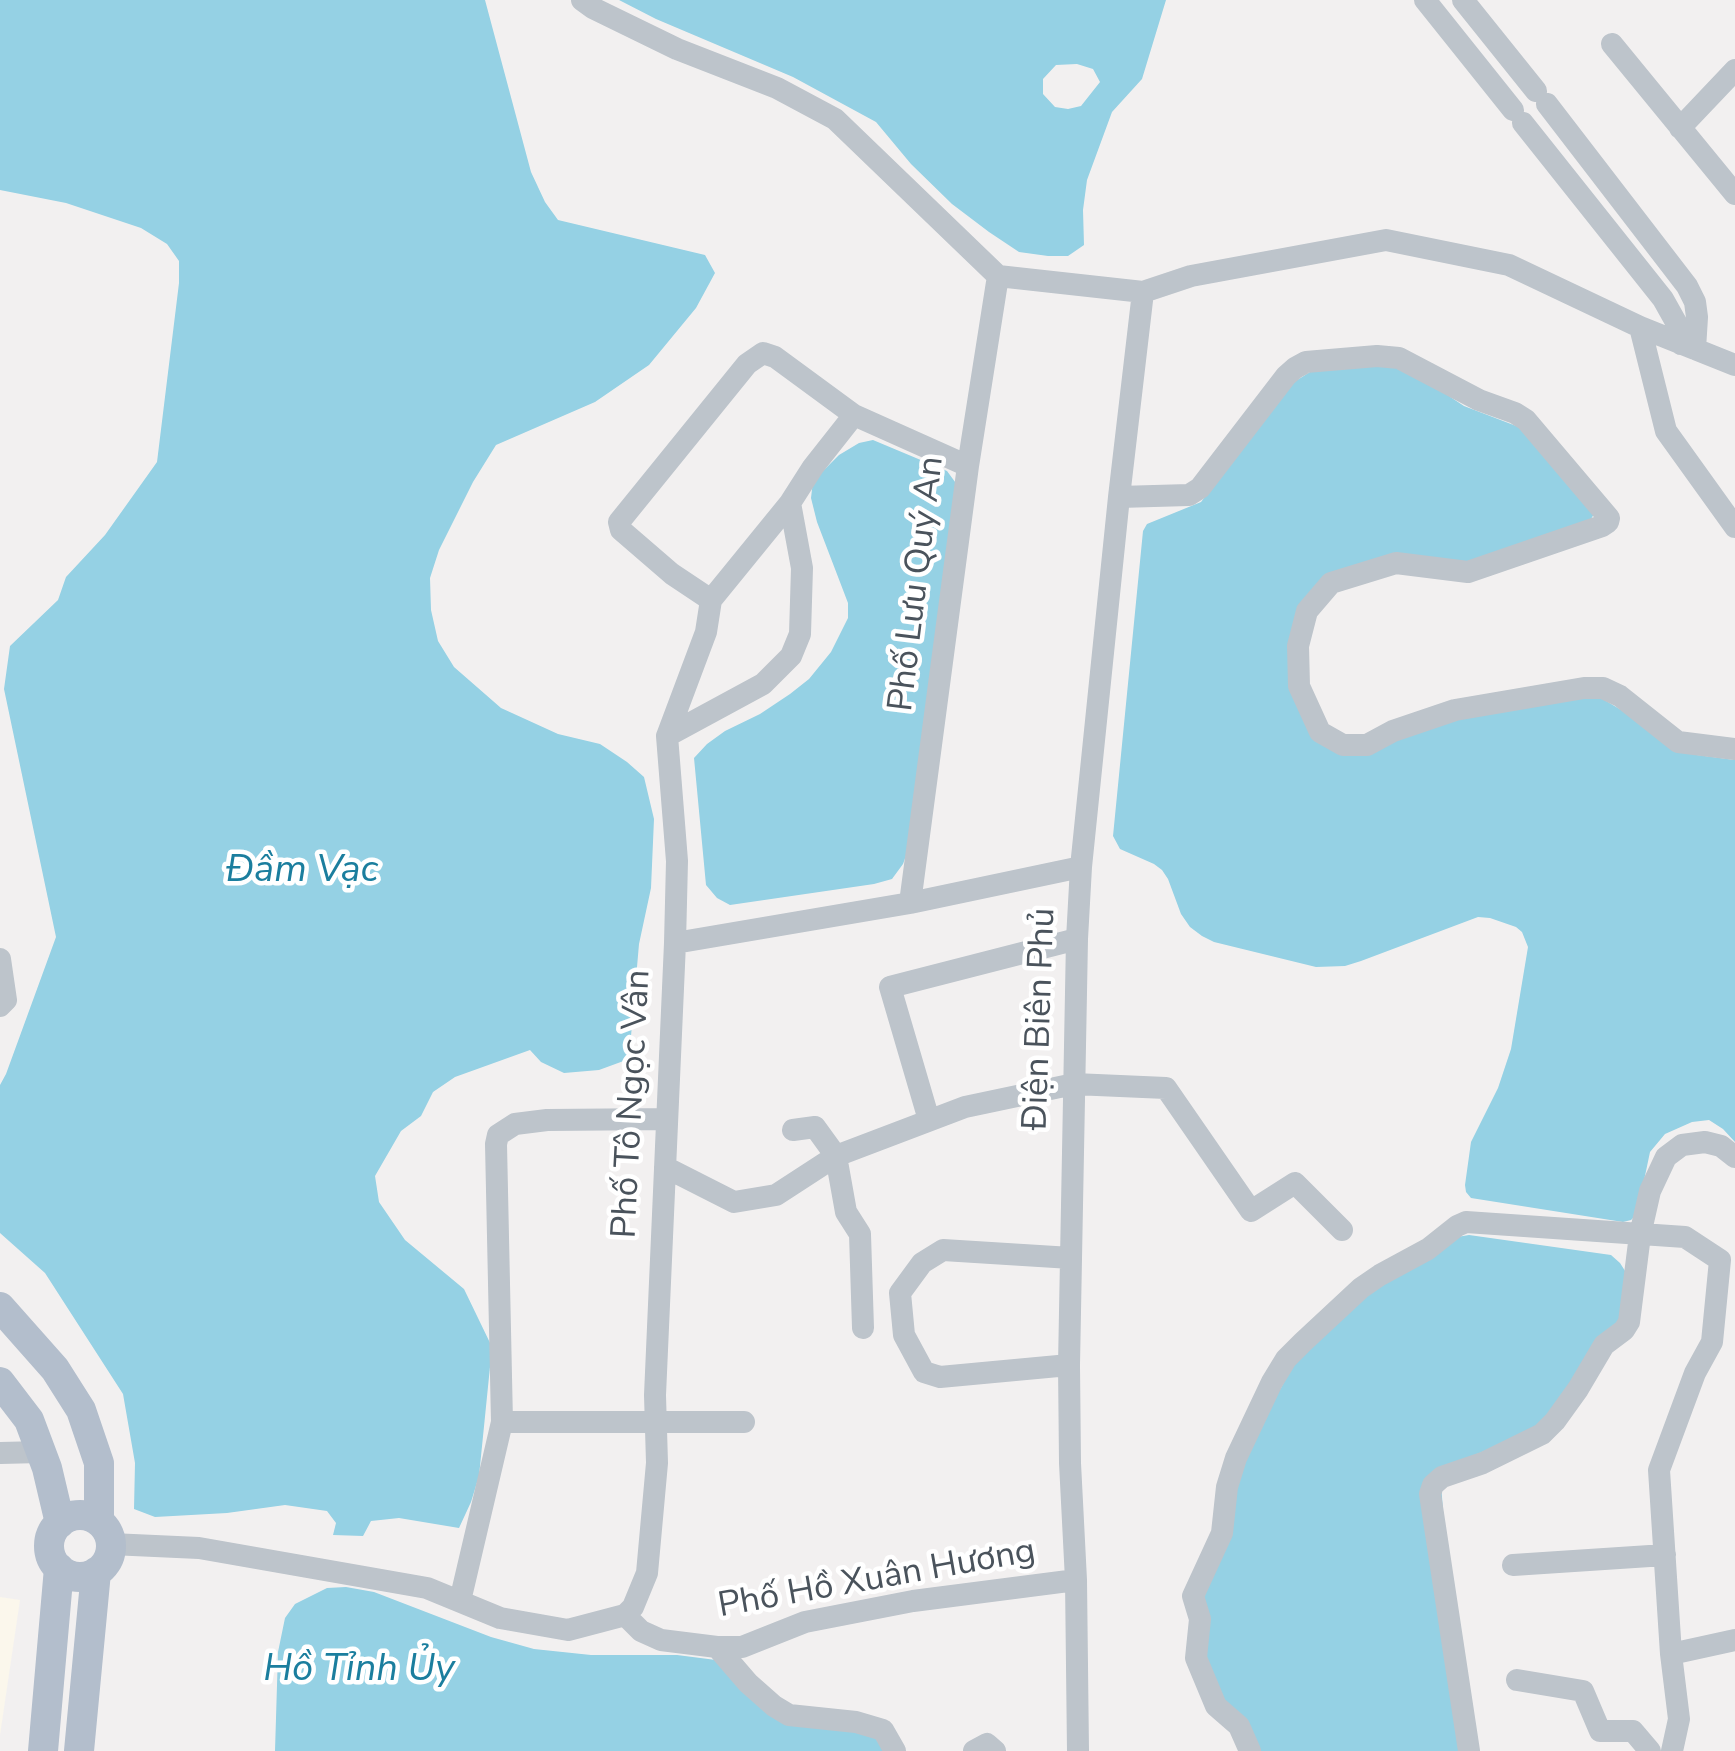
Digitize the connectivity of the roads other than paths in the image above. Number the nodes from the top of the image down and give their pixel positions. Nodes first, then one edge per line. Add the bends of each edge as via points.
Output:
1 (582, 0) edge
2 (1425, 0) edge
3 (1463, 0) edge
4 (1612, 44) dead end
5 (1735, 70) edge
6 (1545, 102) junction
7 (1522, 121) junction
8 (1680, 128) junction
9 (1735, 194) edge
10 (998, 276) junction
11 (1144, 292) junction
12 (1640, 327) junction
13 (1688, 347) junction
14 (1735, 365) edge
15 (854, 414) junction
16 (968, 466) junction
17 (1119, 497) junction
18 (790, 503) junction
19 (1735, 527) edge
20 (711, 600) junction
21 (667, 736) junction
22 (1735, 749) edge
23 (1081, 867) junction
24 (910, 903) junction
25 (1077, 938) junction
26 (675, 943) junction
27 (0, 959) edge
28 (0, 1006) edge
29 (1074, 1084) junction
30 (667, 1119) junction
31 (929, 1120) junction
32 (793, 1130) dead end
33 (836, 1156) junction
34 (1735, 1157) edge
35 (665, 1167) junction
36 (1342, 1230) dead end
37 (1640, 1235) junction
38 (1071, 1258) junction
39 (0, 1307) edge
40 (864, 1328) dead end
41 (1069, 1365) junction
42 (0, 1382) edge
43 (502, 1422) junction
44 (744, 1422) dead end
45 (656, 1423) junction
46 (41, 1452) junction
47 (0, 1453) edge
48 (60, 1523) junction
49 (105, 1533) junction
50 (1665, 1555) junction
51 (1513, 1565) dead end
52 (60, 1568) junction
53 (96, 1572) junction
54 (1076, 1580) junction
55 (460, 1602) junction
56 (625, 1615) junction
57 (1735, 1640) edge
58 (717, 1647) junction
59 (1672, 1654) junction
60 (1516, 1680) dead end
61 (43, 1751) edge
62 (78, 1751) edge
63 (895, 1751) edge
64 (974, 1751) edge
65 (995, 1751) edge
66 (1078, 1751) edge
67 (1250, 1751) edge
68 (1470, 1751) edge
69 (1650, 1751) edge
70 (1672, 1751) edge

1 - 10 street via 834,119
2 - 7 street
3 - 6 street
4 - 8 street
5 - 8 street
6 - 7 street
6 - 13 street via 1686,286 1697,317
7 - 13 street via 1663,299
8 - 9 street
10 - 11 street
10 - 16 street, Phố Lưu Quý An
11 - 12 street via 1192,276 1386,240 1509,265
11 - 17 street, Điện Biên Phủ
12 - 13 street
12 - 19 street via 1666,431
13 - 14 street
15 - 16 street
15 - 18 street
15 - 20 street via 764,353 747,364 626,512 620,530
16 - 24 street, Phố Lưu Quý An
17 - 22 street via 1200,488 1286,376 1306,362 1399,358 1526,420 1609,518 1468,572 1396,563 1332,583 1307,611 1298,646 1299,686 1320,732 1343,745 1366,745 1455,710 1602,688 1678,742
17 - 23 street, Điện Biên Phủ
18 - 20 street
18 - 21 street via 802,568 800,634 791,656 763,684
20 - 21 street via 706,632
21 - 26 street via 677,861
23 - 24 street, Phố Tô Ngọc Vân
23 - 25 street, Điện Biên Phủ
24 - 26 street, Phố Tô Ngọc Vân
25 - 29 street, Điện Biên Phủ
25 - 31 street via 890,987
26 - 30 street, Phố Tô Ngọc Vân
27 - 28 street via 6,1000
29 - 31 street
29 - 36 street via 1166,1088 1251,1211 1295,1183
29 - 38 street, Điện Biên Phủ
30 - 35 street, Phố Tô Ngọc Vân
30 - 43 street via 547,1120 514,1124 498,1136
31 - 33 street
32 - 33 street via 816,1127
33 - 35 street via 776,1195 734,1202
33 - 40 street via 846,1212 860,1234
34 - 37 street via 1704,1142 1682,1145 1666,1157
35 - 45 street, Phố Tô Ngọc Vân
37 - 50 street via 1686,1236 1720,1260 1712,1342 1659,1470
37 - 67 street via 1460,1223 1361,1288 1286,1360 1236,1458 1222,1533 1193,1596 1200,1619 1198,1665 1216,1706 1239,1726
37 - 68 street via 1630,1322 1604,1345 1554,1421 1542,1434 1442,1477 1430,1494
38 - 41 street, Điện Biên Phủ
38 - 41 street via 943,1250 922,1262 900,1293 904,1335 924,1372 940,1377
39 - 49 main road via 81,1410 98,1463
41 - 54 street, Điện Biên Phủ
42 - 46 main road via 29,1420
43 - 45 street
43 - 55 street
44 - 45 street
45 - 56 street, Phố Tô Ngọc Vân via 647,1573
46 - 47 street
46 - 48 main road
48 - 49 main road via 91,1517
48 - 52 main road via 50,1543
49 - 53 main road via 107,1560
49 - 55 street via 428,1588
50 - 51 street
50 - 59 street
52 - 53 main road via 77,1576
52 - 61 main road
53 - 62 main road
54 - 58 street, Phố Hồ Xuân Hương via 912,1601 805,1622 742,1648
54 - 66 street, Điện Biên Phủ
55 - 56 street via 500,1618 568,1630
56 - 58 street, Phố Hồ Xuân Hương via 661,1640
57 - 59 street
58 - 63 street via 789,1715 883,1730
59 - 70 street via 1678,1719
60 - 69 street via 1583,1691 1600,1732 1632,1731
64 - 65 street via 987,1744

